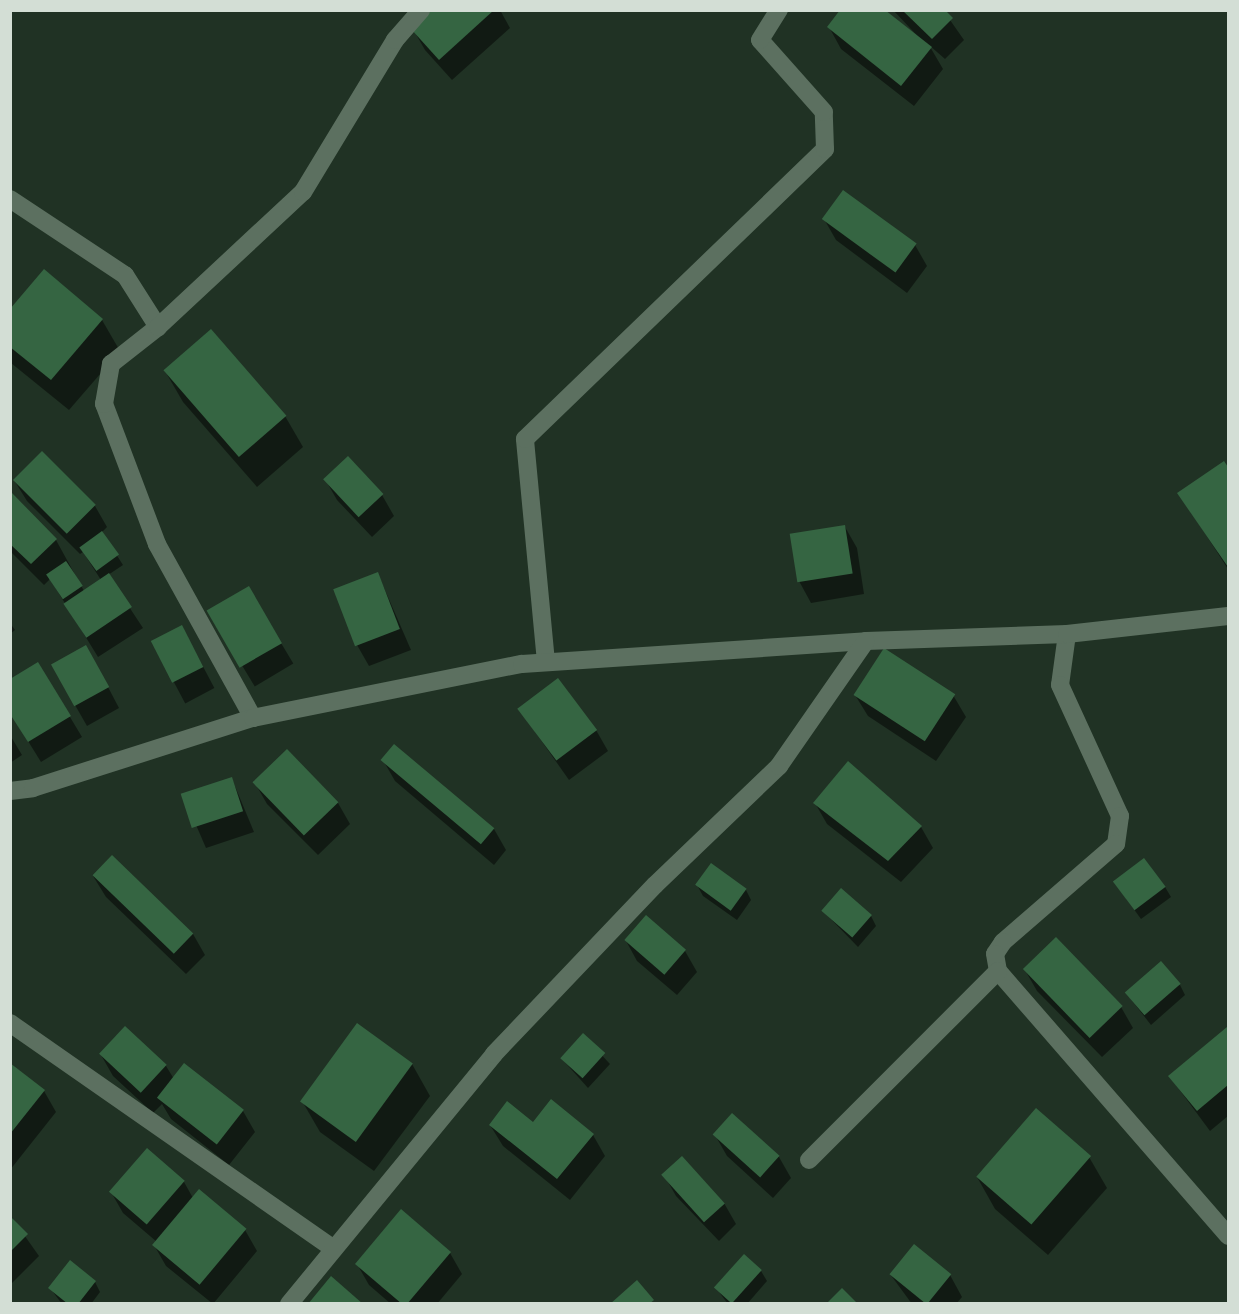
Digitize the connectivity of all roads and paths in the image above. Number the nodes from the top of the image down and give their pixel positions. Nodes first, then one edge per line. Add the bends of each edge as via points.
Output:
1 (421, 10) edge
2 (778, 10) edge
3 (10, 199) edge
4 (158, 327) junction
5 (1228, 616) edge
6 (1066, 634) junction
7 (866, 641) junction
8 (546, 662) junction
9 (253, 718) junction
10 (10, 791) edge
11 (998, 971) junction
12 (10, 1023) edge
13 (808, 1160) dead end
14 (1228, 1236) edge
15 (332, 1248) junction
16 (289, 1304) edge

1 - 4 street via 395,40 303,192
2 - 8 street via 760,40 824,112 825,149 525,439
3 - 4 street via 125,275
4 - 9 street via 111,364 104,404 157,544
5 - 6 street
6 - 7 street
6 - 11 street via 1060,685 1120,816 1116,844 1003,942 995,954
7 - 8 street
7 - 15 street via 779,765 656,885 494,1054
8 - 9 street
9 - 10 street via 33,788
11 - 13 street
11 - 14 street
12 - 15 street
15 - 16 street

